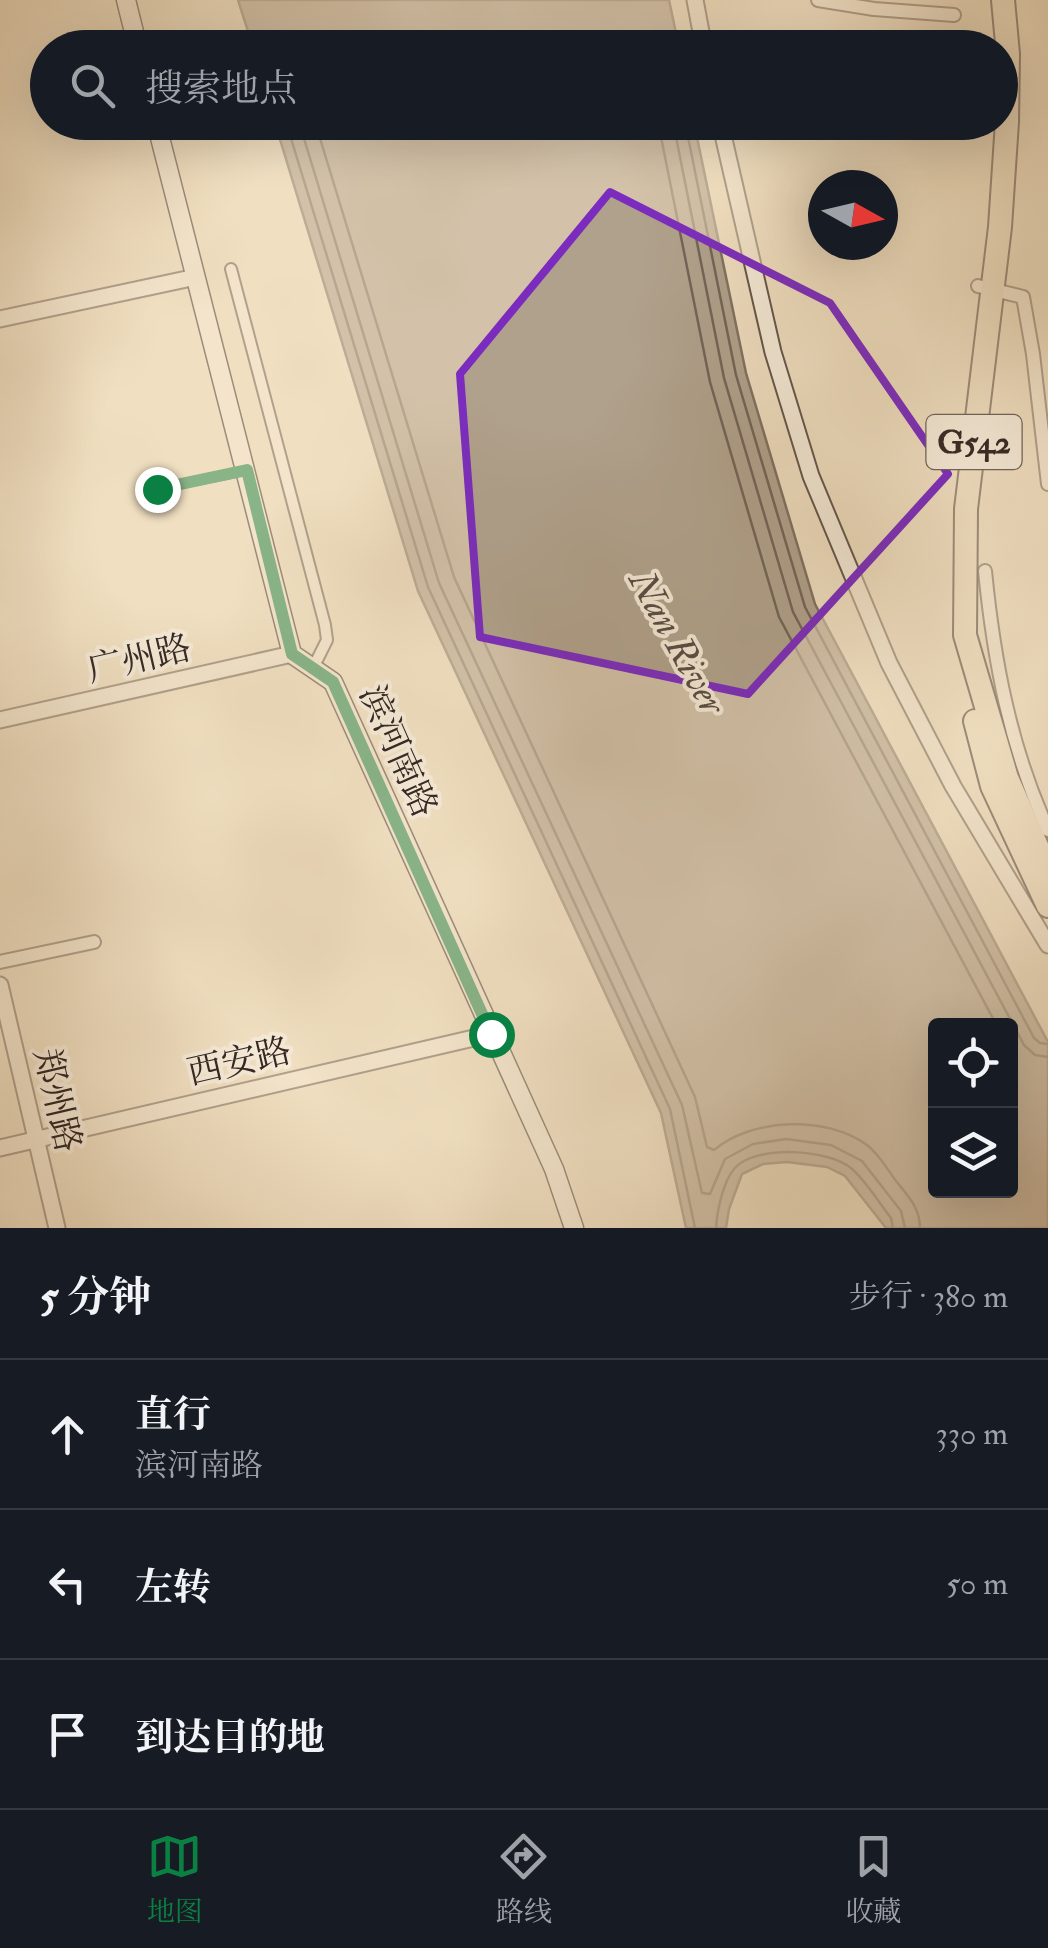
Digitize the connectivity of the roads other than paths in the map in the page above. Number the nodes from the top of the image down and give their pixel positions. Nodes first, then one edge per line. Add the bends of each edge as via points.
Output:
1 (126, 0) edge
2 (695, 0) edge
3 (818, 0) edge
4 (988, 0) edge
5 (1003, 0) edge
6 (873, 4) edge
7 (954, 15) dead end
8 (134, 30) edge
9 (701, 30) edge
10 (991, 30) edge
11 (1006, 30) edge
12 (161, 140) edge
13 (724, 140) edge
14 (991, 140) edge
15 (1006, 140) edge
16 (230, 269) dead end
17 (196, 277) junction
18 (985, 287) junction
19 (0, 319) edge
20 (247, 470) junction
21 (1048, 484) edge
22 (157, 489) dead end
23 (985, 571) dead end
24 (292, 654) junction
25 (313, 668) junction
26 (0, 720) edge
27 (1048, 830) edge
28 (1048, 871) edge
29 (1038, 901) edge
30 (94, 942) dead end
31 (1048, 945) edge
32 (0, 962) edge
33 (0, 985) edge
34 (491, 1034) junction
35 (36, 1138) junction
36 (0, 1148) edge
37 (57, 1228) edge
38 (574, 1228) edge

1 - 8 main road
2 - 9 street
3 - 6 street
4 - 10 highway
5 - 11 highway, G542
6 - 7 street
12 - 17 main road
13 - 29 street via 773,352 811,476 889,663 952,786
14 - 18 highway, G542
15 - 18 highway, G542 via 1000,227
16 - 25 street via 325,624 326,640
17 - 19 street
17 - 20 main road
18 - 21 street via 1023,296
18 - 28 highway, G542 via 966,509 965,635 1007,778
18 - 29 highway, G542 via 952,508 951,636 992,786
20 - 22 lane
20 - 24 main road
23 - 27 street via 1008,719
24 - 25 main road, 滨河南路
24 - 26 street, 广州路
25 - 34 main road, 滨河南路 via 333,682
29 - 31 street
30 - 32 street
33 - 35 street, 郑州路
34 - 35 street, 西安路
34 - 38 main road, 滨河南路
35 - 36 street, 西安路
35 - 37 street, 郑州路

